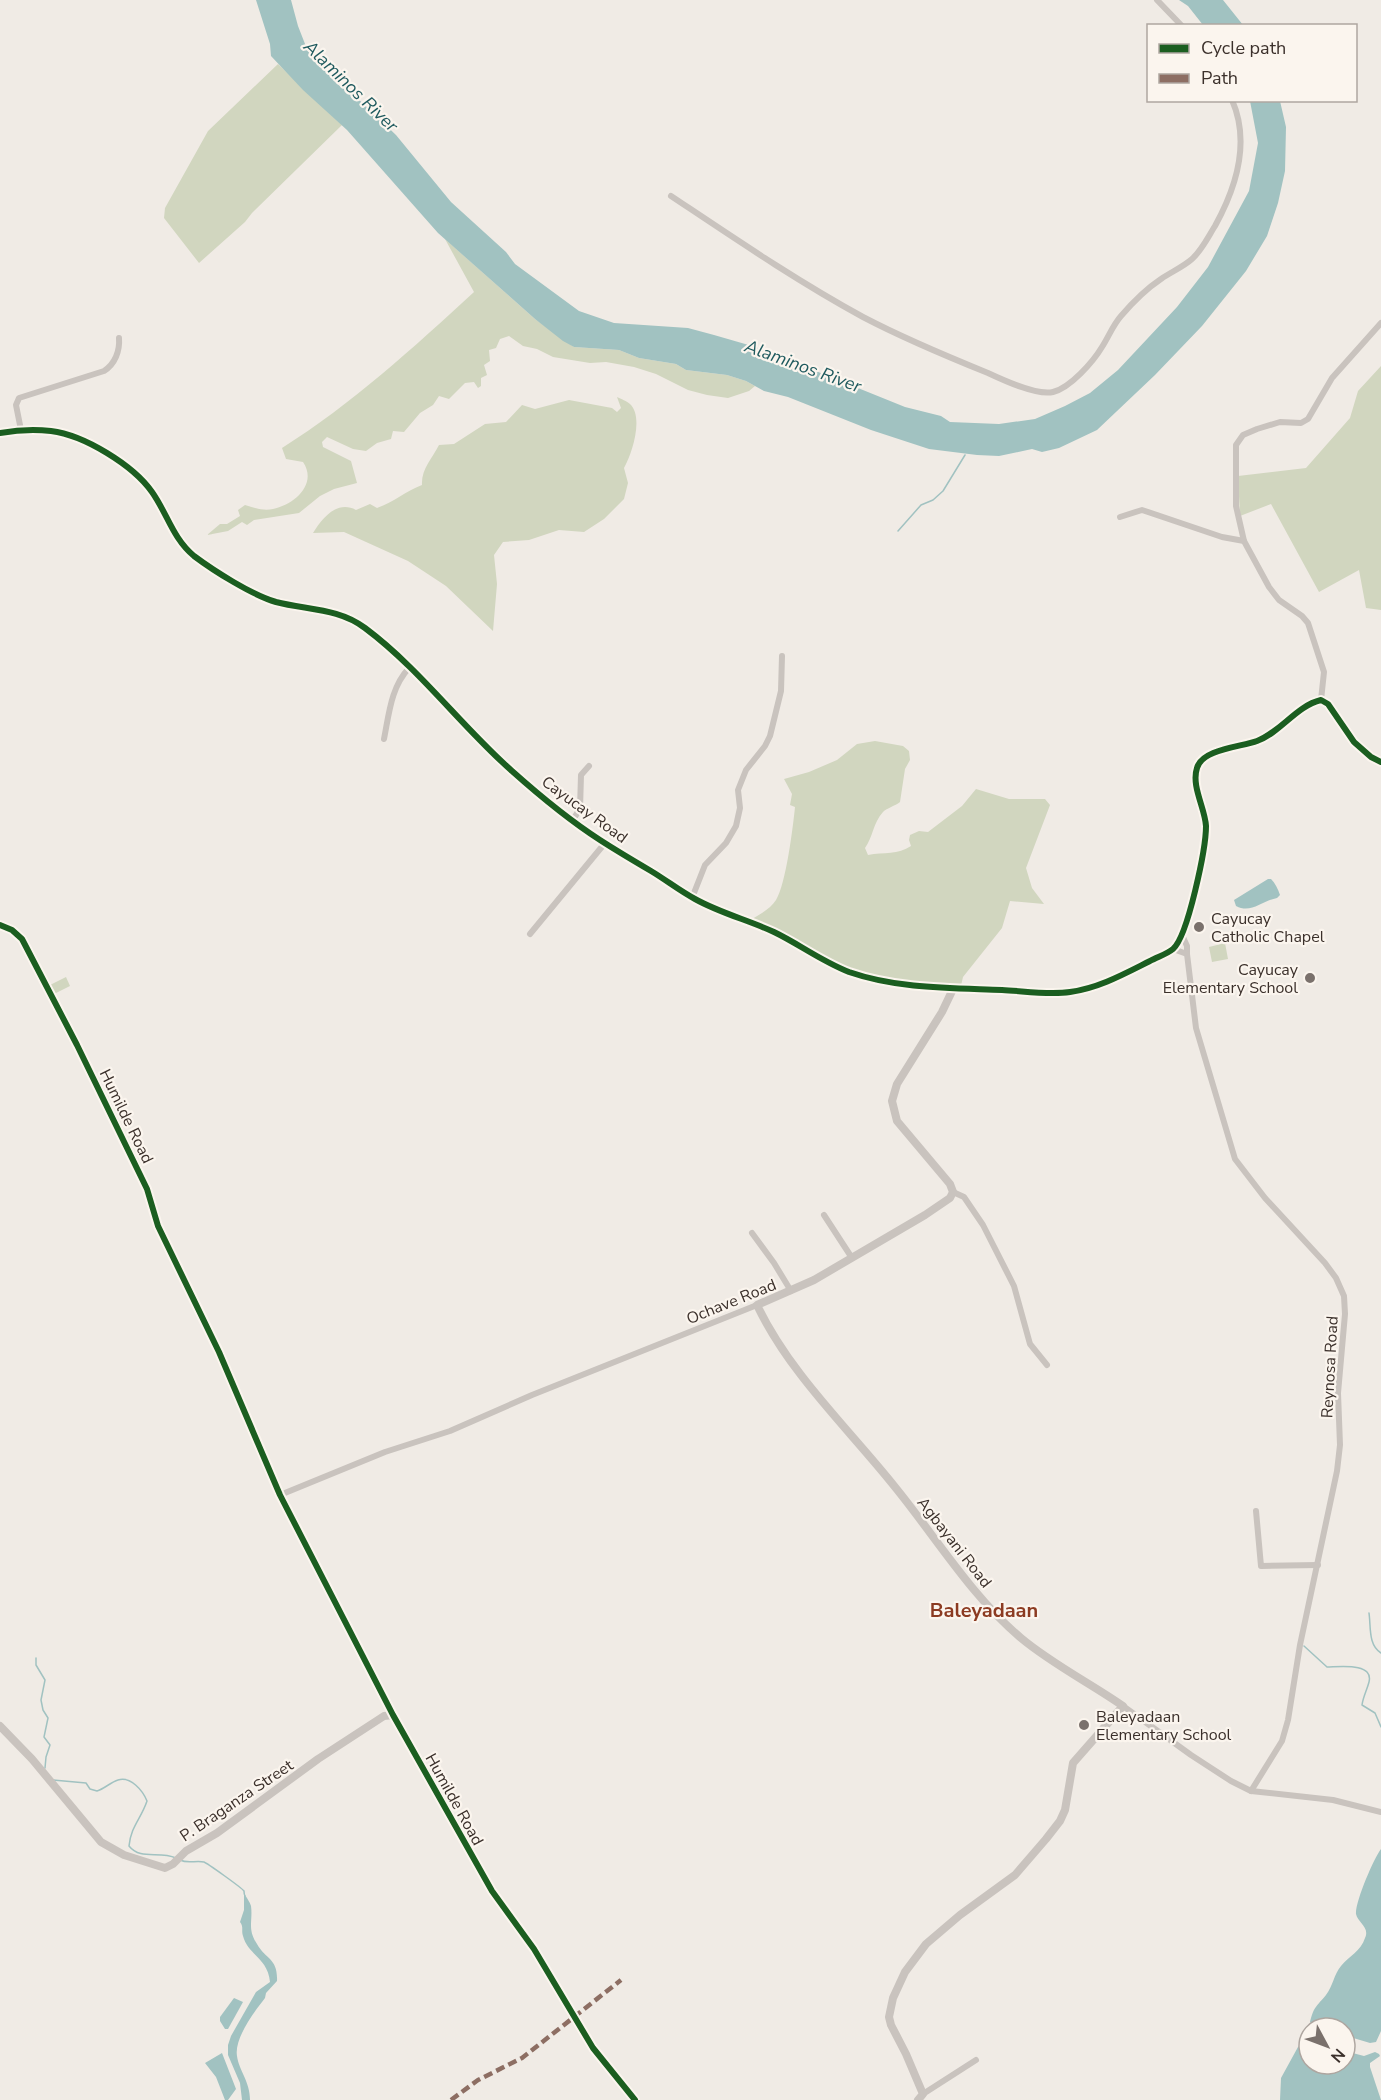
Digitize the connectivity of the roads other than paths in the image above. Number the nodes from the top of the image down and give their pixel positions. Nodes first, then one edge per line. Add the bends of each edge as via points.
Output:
1 (1157, 0) edge
2 (1180, 24) edge
3 (1233, 102) edge
4 (671, 196) dead end
5 (1381, 323) edge
6 (119, 338) dead end
7 (21, 430) junction
8 (0, 432) edge
9 (1120, 517) dead end
10 (1244, 541) junction
11 (782, 656) dead end
12 (409, 668) junction
13 (1321, 700) junction
14 (384, 739) dead end
15 (1381, 762) edge
16 (590, 766) dead end
17 (572, 821) junction
18 (605, 843) junction
19 (692, 897) junction
20 (0, 925) edge
21 (530, 934) dead end
22 (1182, 935) junction
23 (1173, 949) junction
24 (1187, 954) junction
25 (953, 989) junction
26 (953, 1192) junction
27 (824, 1215) dead end
28 (752, 1233) dead end
29 (852, 1258) junction
30 (791, 1291) junction
31 (758, 1305) junction
32 (1047, 1365) dead end
33 (280, 1495) junction
34 (1256, 1511) dead end
35 (1318, 1565) junction
36 (1123, 1706) junction
37 (393, 1715) junction
38 (0, 1726) edge
39 (1251, 1791) junction
40 (1381, 1812) edge
41 (976, 2060) dead end
42 (921, 2097) edge
43 (635, 2100) edge

1 - 2 street
3 - 4 street via 1242,143 1240,159 1225,208 1206,241 1190,261 1130,306 1091,362 1054,392 1036,391 1004,380 863,317
5 - 10 street via 1332,378 1305,422 1275,423 1242,435 1237,441 1236,506
6 - 7 street via 116,357 104,371 19,398 16,405
7 - 8 street, Cayucay Road
7 - 12 street, Cayucay Road via 66,434 96,448 143,481 177,539 203,562 260,596 357,621
9 - 10 street via 1142,510
10 - 13 street via 1279,600 1308,623 1324,672
11 - 19 street via 782,691 770,736 746,770 738,790 736,826 705,866
12 - 14 street via 396,689
12 - 17 street, Cayucay Road via 510,769
13 - 15 street via 1357,745
13 - 22 street via 1309,704 1262,739 1205,756 1197,766 1206,830 1198,879
16 - 17 street via 581,775 580,809
17 - 18 street, Cayucay Road
18 - 19 street, Cayucay Road
18 - 21 street
19 - 25 street, Cayucay Road via 775,933 849,972 904,985
20 - 33 street, Humilde Road via 18,934 32,955 147,1189 158,1226 241,1400
22 - 23 street
22 - 24 street, Reynosa Road
23 - 24 street
23 - 25 street, Cayucay Road via 1116,978 1067,992
24 - 35 street, Reynosa Road via 1196,1028 1235,1159 1325,1263 1344,1296 1338,1393 1339,1458
25 - 26 street via 894,1089 892,1101 897,1121 947,1179
26 - 29 street, Ochave Road via 942,1204
26 - 32 street via 964,1197 987,1233 1014,1286 1027,1339
27 - 29 street
28 - 30 street
29 - 30 street, Ochave Road
30 - 31 street, Ochave Road
31 - 33 street, Ochave Road via 450,1431 374,1456
31 - 36 street, Agbayani Road via 770,1332 805,1380 985,1601 1021,1638
33 - 37 street, Humilde Road
34 - 35 street via 1261,1566
35 - 39 street, Reynosa Road via 1288,1720 1276,1752
36 - 39 street, Agbayani Road via 1191,1755
36 - 42 street via 1073,1763 1065,1810 1046,1839 1015,1875 926,1944 901,1980 891,2004 891,2025
37 - 38 street, P. Braganza Street via 384,1716 359,1732 168,1868 124,1855 102,1842
37 - 43 street, Humilde Road via 492,1891 534,1949 593,2048
39 - 40 street, Agbayani Road via 1333,1800
41 - 42 street

